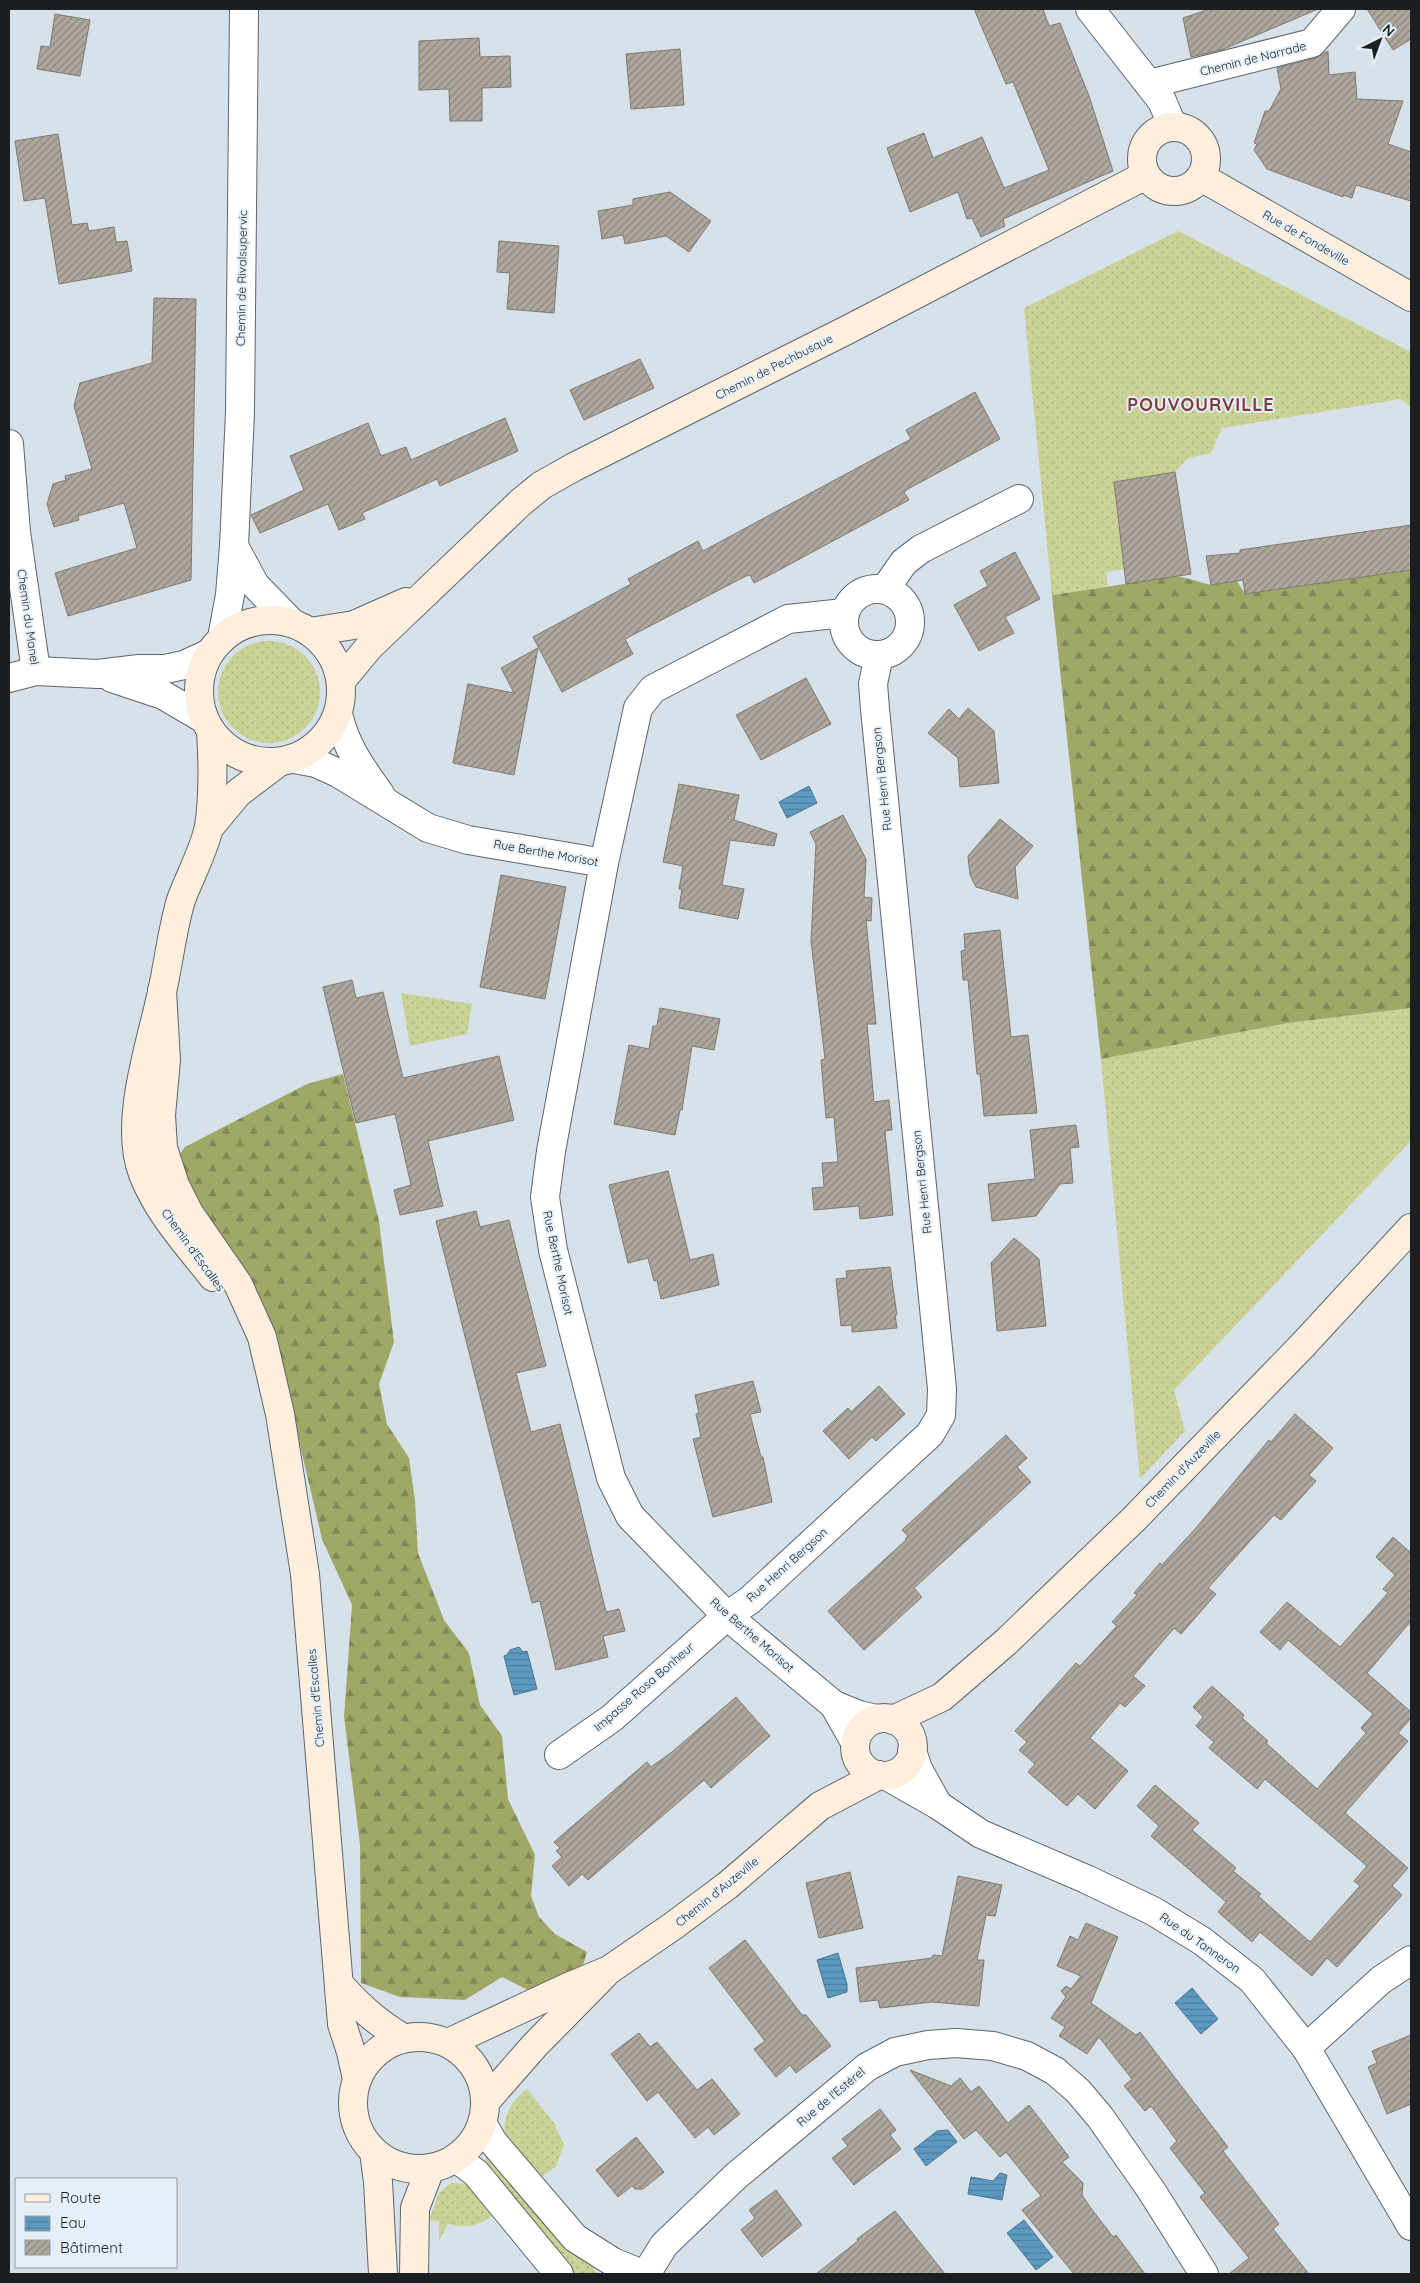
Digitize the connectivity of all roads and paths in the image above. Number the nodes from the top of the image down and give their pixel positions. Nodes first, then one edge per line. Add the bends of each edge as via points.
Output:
1 (244, 9) edge
2 (1090, 9) edge
3 (1341, 9) edge
4 (1149, 84) junction
5 (1173, 127) junction
6 (1146, 175) junction
7 (1201, 177) junction
8 (1411, 297) edge
9 (9, 444) edge
10 (1019, 499) dead end
11 (234, 546) junction
12 (885, 589) junction
13 (425, 593) junction
14 (844, 613) junction
15 (301, 627) junction
16 (215, 646) junction
17 (878, 655) junction
18 (36, 671) junction
19 (98, 674) junction
20 (9, 678) edge
21 (341, 681) junction
22 (338, 714) junction
23 (208, 725) junction
24 (287, 760) junction
25 (388, 805) junction
26 (209, 828) junction
27 (604, 863) junction
28 (1411, 1228) edge
29 (726, 1616) junction
30 (942, 1697) junction
31 (834, 1705) junction
32 (884, 1720) junction
33 (912, 1747) junction
34 (856, 1748) junction
35 (559, 1755) dead end
36 (883, 1776) junction
37 (938, 1805) junction
38 (820, 1806) junction
39 (1411, 1960) edge
40 (609, 1970) junction
41 (339, 1984) junction
42 (403, 2038) junction
43 (448, 2043) junction
44 (1306, 2048) junction
45 (357, 2079) junction
46 (484, 2112) junction
47 (374, 2152) junction
48 (457, 2158) junction
49 (430, 2169) junction
50 (1411, 2226) edge
51 (383, 2274) edge
52 (414, 2274) edge
53 (559, 2274) edge
54 (642, 2274) edge
55 (646, 2274) edge
56 (1204, 2274) edge

1 - 11 street, Chemin de Rivalsupervic via 240,412
2 - 4 street
3 - 4 street, Chemin de Narrade via 1312,43
4 - 5 street
5 - 6 street via 1155,133 1144,148 1142,157
5 - 7 street via 1183,128 1200,139 1207,158
6 - 7 street via 1159,188 1168,191 1187,189
6 - 13 street, Chemin de Pechbusque via 542,485
7 - 8 street, Rue de Fondeville
9 - 18 street, Chemin du Manel via 16,532
10 - 12 street via 921,549 904,562
11 - 15 street via 255,585
11 - 16 street, Chemin de Rivalsupervic via 230,596
12 - 14 street via 864,591 856,596
12 - 17 street via 908,609 910,625 905,640 898,648
13 - 15 street, Chemin de Pechbusque via 354,626
13 - 21 street, Chemin de Pechbusque
14 - 17 street via 846,633 851,643 868,654
14 - 27 street via 788,618 653,689 638,708
15 - 16 street via 278,620 248,623
15 - 21 street via 324,645 335,662
16 - 19 street via 184,665
16 - 23 street via 200,675 199,697
17 - 29 street, Rue Henri Bergson via 875,709 942,1389 941,1415 930,1434 750,1600
18 - 19 street
18 - 20 street
19 - 23 street via 163,695
21 - 22 street via 342,698
22 - 24 street via 321,741 309,751
22 - 25 street, Rue Berthe Morisot via 355,759
23 - 24 street via 234,753 263,762
23 - 26 street, Chemin d'Escalles via 214,780
24 - 25 street, Rue Berthe Morisot via 316,763
24 - 26 street, Chemin d'Escalles via 238,794
25 - 27 street, Rue Berthe Morisot via 428,828 468,840
26 - 41 street, Chemin d'Escalles via 176,916 168,948 162,991 145,1061 137,1122 138,1148 143,1174 166,1218 243,1321 280,1414 305,1574
27 - 29 street, Rue Berthe Morisot via 551,1151 545,1197 552,1241 610,1478 630,1516
28 - 30 street, Chemin d'Auzeville via 1133,1520 1006,1642
29 - 31 street, Rue Berthe Morisot
29 - 35 street, Impasse Rosa Bonheur via 612,1718
30 - 32 street, Chemin d'Auzeville
30 - 33 street, Chemin d'Auzeville
31 - 32 street, Rue Berthe Morisot
31 - 34 street, Rue Berthe Morisot
32 - 33 street via 903,1725
32 - 34 street, Chemin d'Auzeville via 865,1724
33 - 36 street, Chemin d'Auzeville via 908,1763 902,1769
33 - 37 street, Rue du Tanneron via 918,1769
34 - 36 street via 864,1768
34 - 38 street, Chemin d'Auzeville
36 - 37 street, Rue du Tanneron
36 - 38 street, Chemin d'Auzeville
37 - 44 street, Rue du Tanneron via 981,1834 1154,1911 1202,1941 1252,1980
38 - 40 street, Chemin d'Auzeville via 728,1885
39 - 44 street via 1381,1980
40 - 43 street, Chemin d'Auzeville
40 - 46 street, Chemin d'Auzeville via 534,2045
41 - 42 street via 362,2010
41 - 45 street, Chemin d'Escalles via 342,2024
42 - 43 street via 424,2036
42 - 45 street via 370,2056
43 - 46 street via 470,2060 481,2079
44 - 50 street, Rue du Tanneron
45 - 47 street via 352,2106 355,2123
46 - 48 street via 472,2144
46 - 54 street via 493,2142 575,2238 614,2262
47 - 49 street via 391,2163
47 - 51 street
48 - 49 street
48 - 53 street via 476,2173
49 - 52 street via 415,2208
55 - 56 street, Rue de l'Estérel via 664,2245 736,2176 867,2067 895,2052 956,2042 993,2046 1027,2056 1055,2071 1078,2091 1151,2190

